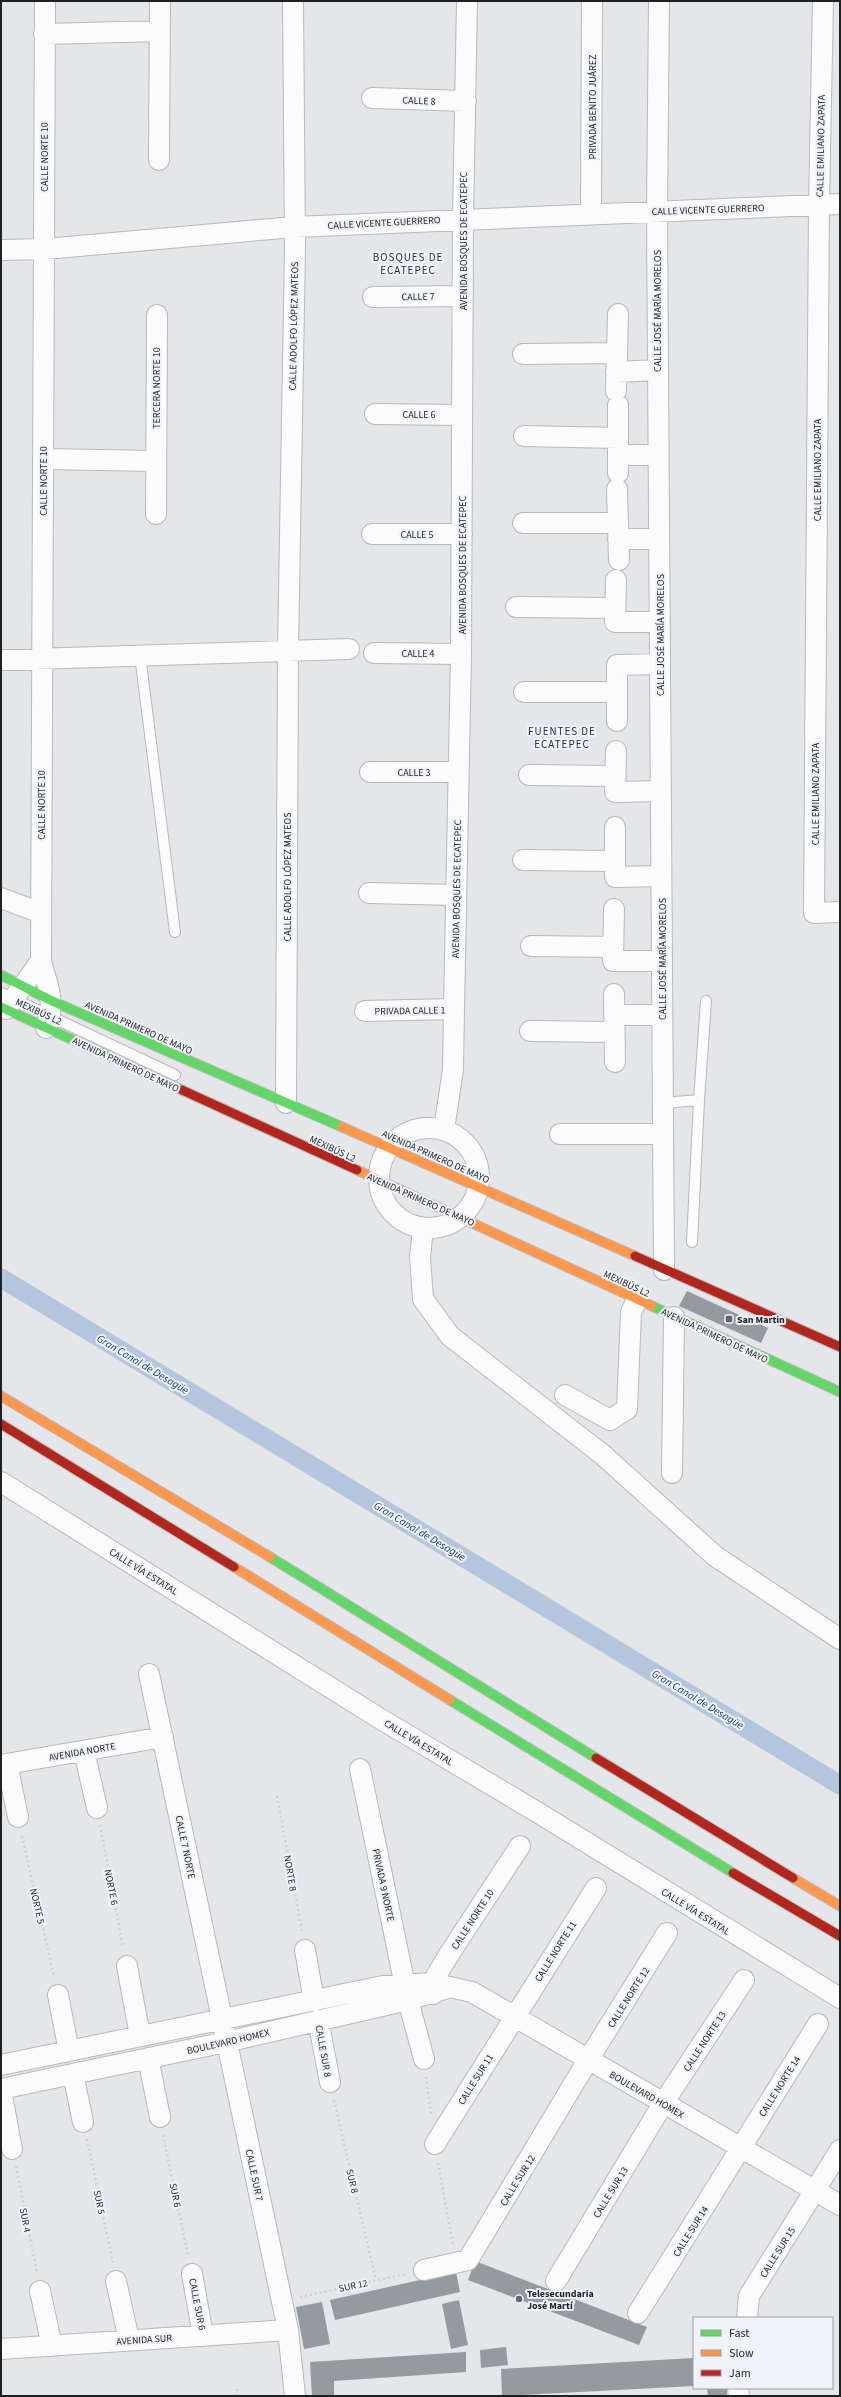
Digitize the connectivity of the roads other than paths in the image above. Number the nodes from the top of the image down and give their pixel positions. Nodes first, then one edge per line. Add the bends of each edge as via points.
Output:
1 (45, 1) edge
2 (160, 1) edge
3 (293, 1) edge
4 (467, 1) edge
5 (592, 1) edge
6 (659, 1) edge
7 (822, 1) edge
8 (160, 31) junction
9 (44, 34) junction
10 (372, 98) dead end
11 (466, 101) junction
12 (158, 160) dead end
13 (819, 204) junction
14 (840, 204) edge
15 (657, 211) junction
16 (591, 213) junction
17 (463, 218) junction
18 (294, 226) junction
19 (45, 249) junction
20 (1, 250) edge
21 (463, 296) junction
22 (373, 297) dead end
23 (618, 314) dead end
24 (157, 315) dead end
25 (523, 354) dead end
26 (658, 370) junction
27 (617, 380) junction
28 (375, 414) dead end
29 (462, 414) junction
30 (524, 436) dead end
31 (658, 455) junction
32 (43, 459) junction
33 (156, 461) junction
34 (617, 464) junction
35 (156, 514) dead end
36 (523, 523) dead end
37 (618, 531) junction
38 (372, 534) dead end
39 (462, 534) junction
40 (659, 539) junction
41 (619, 560) dead end
42 (616, 580) dead end
43 (516, 607) dead end
44 (615, 608) junction
45 (660, 622) junction
46 (349, 649) dead end
47 (288, 650) junction
48 (374, 653) dead end
49 (461, 654) junction
50 (140, 655) junction
51 (42, 658) junction
52 (1, 660) edge
53 (660, 664) junction
54 (524, 692) dead end
55 (617, 692) junction
56 (617, 721) dead end
57 (616, 751) dead end
58 (370, 772) dead end
59 (458, 772) junction
60 (529, 775) dead end
61 (616, 776) junction
62 (661, 791) junction
63 (615, 827) dead end
64 (522, 860) dead end
65 (615, 861) junction
66 (661, 876) junction
67 (369, 893) dead end
68 (455, 896) junction
69 (1, 898) edge
70 (614, 909) dead end
71 (840, 912) edge
72 (41, 913) junction
73 (175, 932) dead end
74 (531, 946) dead end
75 (613, 947) junction
76 (662, 960) junction
77 (41, 961) junction
78 (1, 975) edge
79 (614, 994) dead end
80 (9, 996) edge
81 (706, 1001) dead end
82 (454, 1009) junction
83 (365, 1011) dead end
84 (50, 1014) junction
85 (662, 1015) junction
86 (614, 1023) junction
87 (530, 1031) dead end
88 (615, 1062) dead end
89 (698, 1100) junction
90 (286, 1103) junction
91 (663, 1103) junction
92 (444, 1129) junction
93 (560, 1134) dead end
94 (663, 1134) junction
95 (383, 1163) junction
96 (471, 1203) junction
97 (423, 1228) junction
98 (692, 1242) dead end
99 (664, 1270) junction
100 (637, 1300) junction
101 (674, 1317) junction
102 (840, 1347) edge
103 (840, 1357) edge
104 (840, 1381) edge
105 (840, 1392) edge
106 (565, 1395) dead end
107 (1, 1396) edge
108 (1, 1424) edge
109 (672, 1473) dead end
110 (1, 1482) edge
111 (840, 1639) edge
112 (149, 1674) dead end
113 (163, 1737) junction
114 (84, 1751) junction
115 (4, 1765) edge
116 (360, 1769) dead end
117 (97, 1808) road end
118 (18, 1817) road end
119 (520, 1846) dead end
120 (596, 1888) dead end
121 (840, 1906) edge
122 (667, 1933) dead end
123 (840, 1936) edge
124 (305, 1950) road end
125 (127, 1966) road end
126 (744, 1980) dead end
127 (433, 1988) junction
128 (407, 1992) junction
129 (58, 1995) road end
130 (840, 1998) edge
131 (314, 2001) junction
132 (515, 2015) junction
133 (222, 2020) junction
134 (318, 2020) junction
135 (818, 2024) dead end
136 (140, 2036) junction
137 (226, 2042) junction
138 (69, 2051) junction
139 (148, 2058) junction
140 (424, 2059) dead end
141 (588, 2060) junction
142 (1, 2065) edge
143 (73, 2074) junction
144 (330, 2082) road end
145 (1, 2090) edge
146 (664, 2102) junction
147 (160, 2117) road end
148 (84, 2122) road end
149 (435, 2144) dead end
150 (12, 2149) road end
151 (741, 2149) junction
152 (840, 2150) edge
153 (816, 2190) junction
154 (840, 2205) edge
155 (424, 2270) road end
156 (192, 2274) road end
157 (116, 2281) road end
158 (556, 2281) dead end
159 (40, 2291) road end
160 (638, 2314) dead end
161 (747, 2317) edge
162 (288, 2330) junction
163 (203, 2335) junction
164 (129, 2340) junction
165 (52, 2346) junction
166 (1, 2349) edge
167 (295, 2396) edge

1 - 9 street, CALLE NORTE 10
2 - 8 street
3 - 18 street, CALLE ADOLFO LÓPEZ MATEOS
4 - 11 street, AVENIDA BOSQUES DE ECATEPEC
5 - 16 street, PRIVADA BENITO JUÁREZ
6 - 15 street, CALLE JOSÉ MARÍA MORELOS
7 - 13 street, CALLE EMILIANO ZAPATA
8 - 9 street
8 - 12 street
9 - 19 street, CALLE NORTE 10
10 - 11 street, CALLE 8
11 - 17 street, AVENIDA BOSQUES DE ECATEPEC
13 - 14 street, CALLE VICENTE GUERRERO
13 - 15 street, CALLE VICENTE GUERRERO
13 - 71 street, CALLE EMILIANO ZAPATA via 814,913
15 - 16 street, CALLE VICENTE GUERRERO
15 - 26 street, CALLE JOSÉ MARÍA MORELOS
16 - 17 street, CALLE VICENTE GUERRERO
17 - 18 street, CALLE VICENTE GUERRERO
17 - 21 street, AVENIDA BOSQUES DE ECATEPEC
18 - 19 street, CALLE VICENTE GUERRERO
18 - 47 street, CALLE ADOLFO LÓPEZ MATEOS
19 - 20 street, CALLE VICENTE GUERRERO
19 - 32 street, CALLE NORTE 10
21 - 22 street, CALLE 7
21 - 29 street, AVENIDA BOSQUES DE ECATEPEC
23 - 27 street
24 - 33 street, TERCERA NORTE 10
25 - 27 street
26 - 27 street
26 - 31 street, CALLE JOSÉ MARÍA MORELOS
27 - 34 street
28 - 29 street, CALLE 6
29 - 39 street, AVENIDA BOSQUES DE ECATEPEC
30 - 34 street
31 - 34 street
31 - 40 street, CALLE JOSÉ MARÍA MORELOS
32 - 33 street
32 - 51 street, CALLE NORTE 10
33 - 35 street, TERCERA NORTE 10
34 - 37 street
36 - 37 street
37 - 40 street
37 - 41 street
38 - 39 street, CALLE 5
39 - 49 street, AVENIDA BOSQUES DE ECATEPEC
40 - 45 street, CALLE JOSÉ MARÍA MORELOS
42 - 44 street
43 - 44 street
44 - 45 street via 615,622
45 - 53 street, CALLE JOSÉ MARÍA MORELOS
46 - 47 street
47 - 50 street
47 - 90 street, CALLE ADOLFO LÓPEZ MATEOS
48 - 49 street, CALLE 4
49 - 59 street, AVENIDA BOSQUES DE ECATEPEC
50 - 51 street
50 - 73 lane
51 - 52 street
51 - 72 street, CALLE NORTE 10
53 - 55 street via 617,665
53 - 62 street, CALLE JOSÉ MARÍA MORELOS
54 - 55 street
55 - 56 street
57 - 61 street
58 - 59 street, CALLE 3
59 - 68 street, AVENIDA BOSQUES DE ECATEPEC
60 - 61 street
61 - 62 street via 615,792
62 - 66 street, CALLE JOSÉ MARÍA MORELOS
63 - 65 street
64 - 65 street
65 - 66 street via 615,877
66 - 76 street, CALLE JOSÉ MARÍA MORELOS
67 - 68 street
68 - 82 street, AVENIDA BOSQUES DE ECATEPEC
69 - 72 street
70 - 75 street
72 - 77 street, CALLE NORTE 10
74 - 75 street
75 - 76 street via 613,961
76 - 85 street, CALLE JOSÉ MARÍA MORELOS
77 - 80 street
77 - 84 street, CALLE NORTE 10
78 - 80 highway, AVENIDA PRIMERO DE MAYO
79 - 86 street
80 - 84 lane, MEXIBÚS L2
80 - 84 highway, AVENIDA PRIMERO DE MAYO
81 - 89 lane
82 - 83 street, PRIVADA CALLE 1
82 - 92 street, AVENIDA BOSQUES DE ECATEPEC via 453,1070
84 - 90 highway, AVENIDA PRIMERO DE MAYO
84 - 95 lane, MEXIBÚS L2
84 - 95 highway, AVENIDA PRIMERO DE MAYO
84 - 95 lane, MEXIBÚS L2 via 190,1082
85 - 86 street
85 - 91 street, CALLE JOSÉ MARÍA MORELOS
86 - 87 street
86 - 88 street
89 - 91 lane
89 - 98 lane
90 - 95 highway, AVENIDA PRIMERO DE MAYO
91 - 94 street, CALLE JOSÉ MARÍA MORELOS
92 - 95 street via 424,1127 405,1134
92 - 96 street via 465,1142 478,1163
93 - 94 street
94 - 99 street, CALLE JOSÉ MARÍA MORELOS
95 - 96 lane, MEXIBÚS L2
95 - 96 lane, MEXIBÚS L2
95 - 97 street via 384,1201 397,1217
96 - 97 street via 443,1226
96 - 99 highway, AVENIDA PRIMERO DE MAYO
96 - 100 highway, AVENIDA PRIMERO DE MAYO
96 - 103 lane, MEXIBÚS L2
96 - 104 lane, MEXIBÚS L2
97 - 111 street via 420,1257 423,1299 450,1336 603,1455 715,1556
99 - 102 highway, AVENIDA PRIMERO DE MAYO
100 - 101 highway, AVENIDA PRIMERO DE MAYO
100 - 106 street via 631,1312 627,1409 610,1420
101 - 105 highway, AVENIDA PRIMERO DE MAYO
101 - 109 street
107 - 121 highway via 227,1530 722,1836
108 - 123 highway via 723,1867
110 - 130 street, CALLE VÍA ESTATAL via 379,1718
112 - 113 street, CALLE 7 NORTE
113 - 114 street, AVENIDA NORTE
113 - 133 street, CALLE 7 NORTE
114 - 115 street, AVENIDA NORTE
114 - 117 street
115 - 118 street
116 - 128 street, PRIVADA 9 NORTE
119 - 127 street, CALLE NORTE 10
120 - 132 street, CALLE NORTE 11
122 - 141 street, CALLE NORTE 12
124 - 131 street
125 - 136 street
126 - 146 street, CALLE NORTE 13
127 - 128 street, BOULEVARD HOMEX
127 - 132 street, BOULEVARD HOMEX via 453,1986 472,1992
128 - 131 street, BOULEVARD HOMEX
128 - 134 street, BOULEVARD HOMEX
128 - 140 street, PRIVADA 9 NORTE
129 - 138 street
131 - 133 street, BOULEVARD HOMEX
132 - 141 street, BOULEVARD HOMEX
132 - 149 street, CALLE SUR 11
133 - 136 street, BOULEVARD HOMEX
133 - 137 street, CALLE SUR 7
134 - 137 street, BOULEVARD HOMEX
134 - 144 street, CALLE SUR 8
135 - 151 street, CALLE NORTE 14
136 - 138 street, BOULEVARD HOMEX
137 - 139 street, BOULEVARD HOMEX
137 - 162 street, CALLE SUR 7
138 - 142 street, BOULEVARD HOMEX
139 - 143 street, BOULEVARD HOMEX
139 - 147 street
141 - 146 street, BOULEVARD HOMEX
141 - 155 street, CALLE SUR 12 via 468,2260
143 - 145 street, BOULEVARD HOMEX
143 - 148 street
145 - 150 street
146 - 151 street, BOULEVARD HOMEX
146 - 158 street, CALLE SUR 13
151 - 153 street, BOULEVARD HOMEX
151 - 160 street, CALLE SUR 14
152 - 153 street, CALLE SUR 15
153 - 154 street, BOULEVARD HOMEX
153 - 161 street, CALLE SUR 15 via 750,2296
156 - 163 street, CALLE SUR 6
157 - 164 street
159 - 165 street
162 - 163 street, AVENIDA SUR
162 - 167 street, CALLE SUR 7
163 - 164 street, AVENIDA SUR
164 - 165 street, AVENIDA SUR
165 - 166 street, AVENIDA SUR

